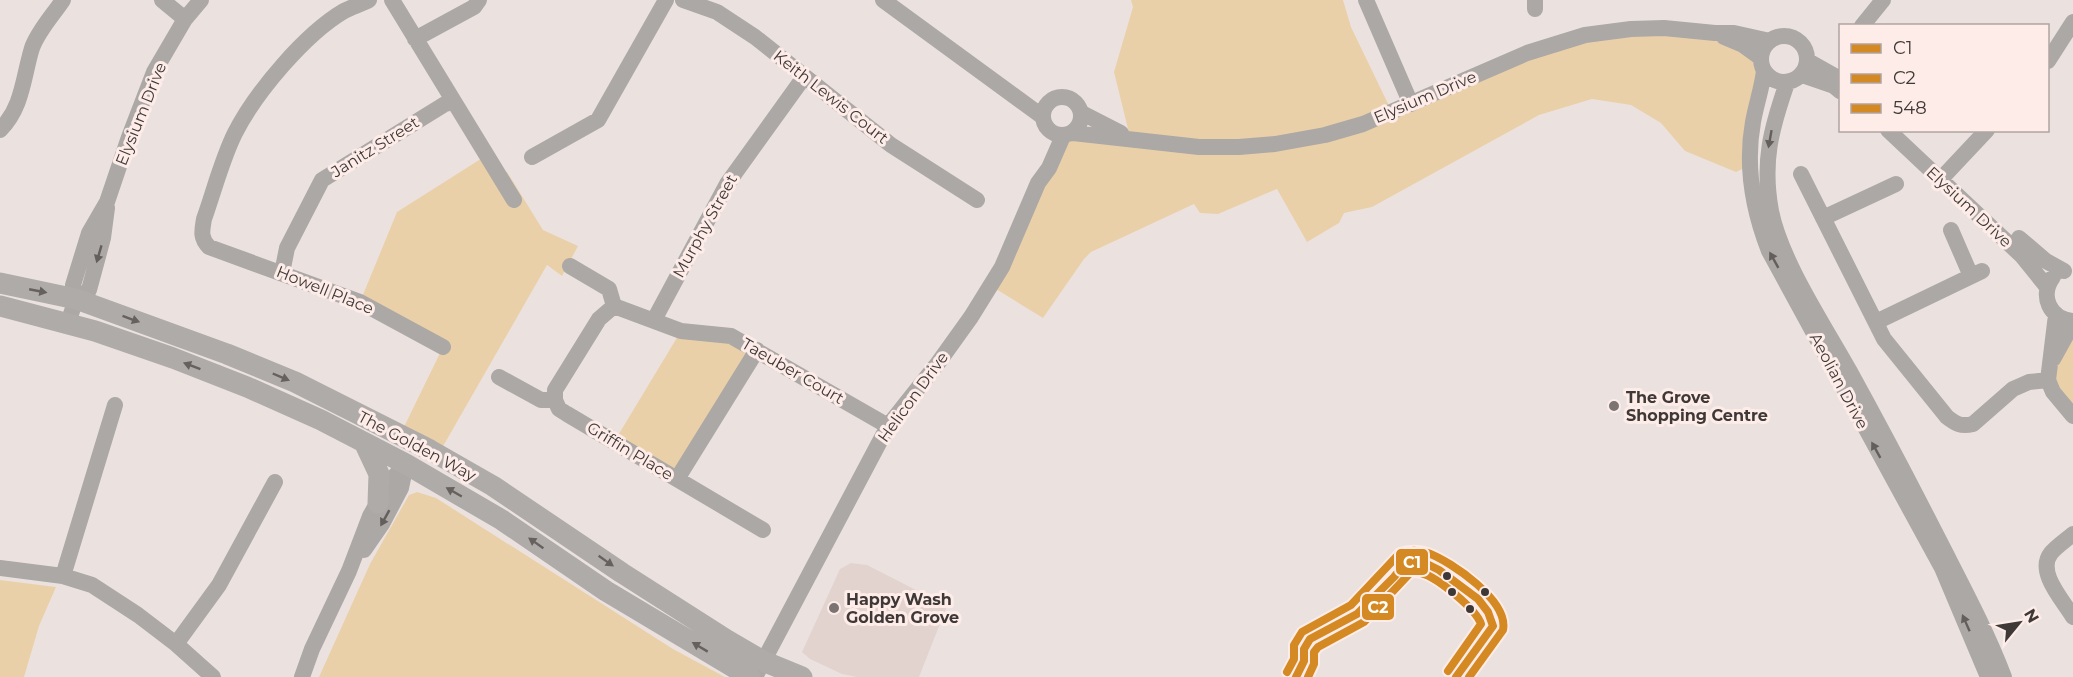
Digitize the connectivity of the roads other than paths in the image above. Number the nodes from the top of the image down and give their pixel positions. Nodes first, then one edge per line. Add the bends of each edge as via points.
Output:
1 (63, 0) edge
2 (162, 0) edge
3 (201, 0) edge
4 (369, 0) edge
5 (392, 0) edge
6 (479, 0) edge
7 (666, 0) edge
8 (683, 0) edge
9 (883, 0) edge
10 (1366, 0) edge
11 (1883, 0) edge
12 (184, 19) junction
13 (2073, 22) edge
14 (1864, 24) edge
15 (1715, 33) junction
16 (415, 39) junction
17 (1770, 41) junction
18 (2049, 59) edge
19 (1762, 64) junction
20 (1799, 73) junction
21 (804, 77) junction
22 (1839, 79) edge
23 (1839, 90) edge
24 (454, 102) junction
25 (1411, 104) junction
26 (1082, 113) junction
27 (1055, 124) junction
28 (0, 130) edge
29 (1890, 132) edge
30 (1906, 132) edge
31 (1986, 132) edge
32 (1130, 138) junction
33 (532, 157) dead end
34 (1802, 174) dead end
35 (1943, 175) junction
36 (1896, 184) dead end
37 (514, 200) dead end
38 (977, 200) dead end
39 (1823, 218) junction
40 (1951, 230) dead end
41 (570, 266) dead end
42 (2068, 270) edge
43 (282, 273) junction
44 (0, 283) edge
45 (2047, 287) junction
46 (76, 299) junction
47 (0, 306) edge
48 (620, 307) junction
49 (2056, 315) junction
50 (654, 320) junction
51 (1876, 322) junction
52 (2073, 322) edge
53 (68, 323) junction
54 (443, 347) dead end
55 (757, 350) junction
56 (2048, 374) junction
57 (499, 377) dead end
58 (555, 400) junction
59 (115, 405) dead end
60 (2073, 416) edge
61 (378, 425) junction
62 (888, 426) junction
63 (364, 442) junction
64 (430, 450) junction
65 (406, 464) junction
66 (677, 479) junction
67 (275, 482) dead end
68 (378, 503) junction
69 (763, 530) dead end
70 (2073, 534) edge
71 (0, 568) edge
72 (349, 571) junction
73 (63, 576) junction
74 (2073, 617) edge
75 (176, 644) junction
76 (756, 672) edge
77 (213, 677) edge
78 (302, 677) edge
79 (802, 677) edge
80 (1988, 677) edge
81 (2004, 677) edge

1 - 28 street via 33,46 20,98 11,119
2 - 12 street
3 - 12 street, Elysium Drive
4 - 43 street, Howell Place via 344,11 321,28 277,72 234,135 204,219 203,241 209,247
5 - 16 street
6 - 16 street via 474,7
7 - 33 street via 597,120
8 - 21 street, Keith Lewis Court via 717,12
9 - 27 street, Elysium Drive
10 - 25 street
11 - 14 street
12 - 46 street, Elysium Drive via 154,72 107,202 103,238 88,290
13 - 18 street
15 - 17 street, Elysium Drive
15 - 19 street, Elysium Drive via 1737,42
15 - 25 street, Elysium Drive via 1646,28 1577,37 1527,53
16 - 24 street
17 - 19 street via 1765,46
17 - 20 street via 1780,36 1798,40 1805,48
19 - 20 street via 1770,78 1778,82
80 -> 19 street, Aeolian Drive via 1942,568 1761,231 1753,198 1750,152
20 - 22 street
20 - 23 street
20 -> 81 street, Aeolian Drive via 1774,121 1768,147 1768,190 1785,252 1972,603
21 - 38 street, Keith Lewis Court via 891,145
21 - 50 street, Murphy Street via 726,184
24 - 37 street via 503,174
24 - 43 street, Janitz Street via 322,180 287,248
25 - 32 street, Elysium Drive via 1344,130 1275,144 1199,147
26 - 27 street, Helicon Drive via 1081,121
26 - 27 street, Elysium Drive via 1071,99 1058,97
26 - 32 street, Elysium Drive
27 - 32 street, Elysium Drive via 1106,137
27 - 62 street, Helicon Drive via 1040,162 1038,183 1002,267 972,317
29 - 35 street, Elysium Drive
30 - 35 street, Elysium Drive
31 - 35 street
34 - 39 street
35 - 42 street, Elysium Drive via 2038,256 2052,266
35 - 45 street, Elysium Drive
36 - 39 street
39 - 51 street
40 - 51 street via 1976,274
41 - 48 street via 609,289
42 - 45 street via 2052,279
43 - 54 street, Howell Place via 373,308
44 -> 46 main road, The Golden Way
45 - 49 street via 2048,304
46 - 53 street, Elysium Drive
46 -> 61 main road, The Golden Way via 227,354 294,382
47 - 53 main road, The Golden Way
48 - 50 street, Taeuber Court
48 - 58 street via 599,320 555,390
49 - 52 street
49 - 56 street
50 - 55 street, Taeuber Court via 681,331 731,336
51 - 56 street via 1884,339 1947,417 1957,424 1973,424 2013,389
52 - 56 street
63 -> 53 main road, The Golden Way via 247,387
55 - 62 street, Taeuber Court
55 - 66 street
56 - 60 street via 2053,392
57 - 58 street, Griffin Place via 541,400
58 - 66 street, Griffin Place via 559,409
59 - 73 street
61 - 64 main road, The Golden Way
61 - 65 main road
62 - 76 street, Helicon Drive
63 - 65 main road, The Golden Way
63 - 68 main road via 379,474
64 - 65 main road
64 -> 76 main road, The Golden Way via 494,486 622,573
65 - 68 street via 390,481
65 -> 72 street via 401,488 382,524
76 -> 65 main road, The Golden Way via 606,591 502,520
66 - 69 street, Griffin Place
67 - 75 street via 219,585
68 - 72 street
70 - 74 street via 2045,565
71 - 73 street
72 - 78 street
73 - 75 street via 92,585
75 - 77 street
76 - 79 main road, The Golden Way

